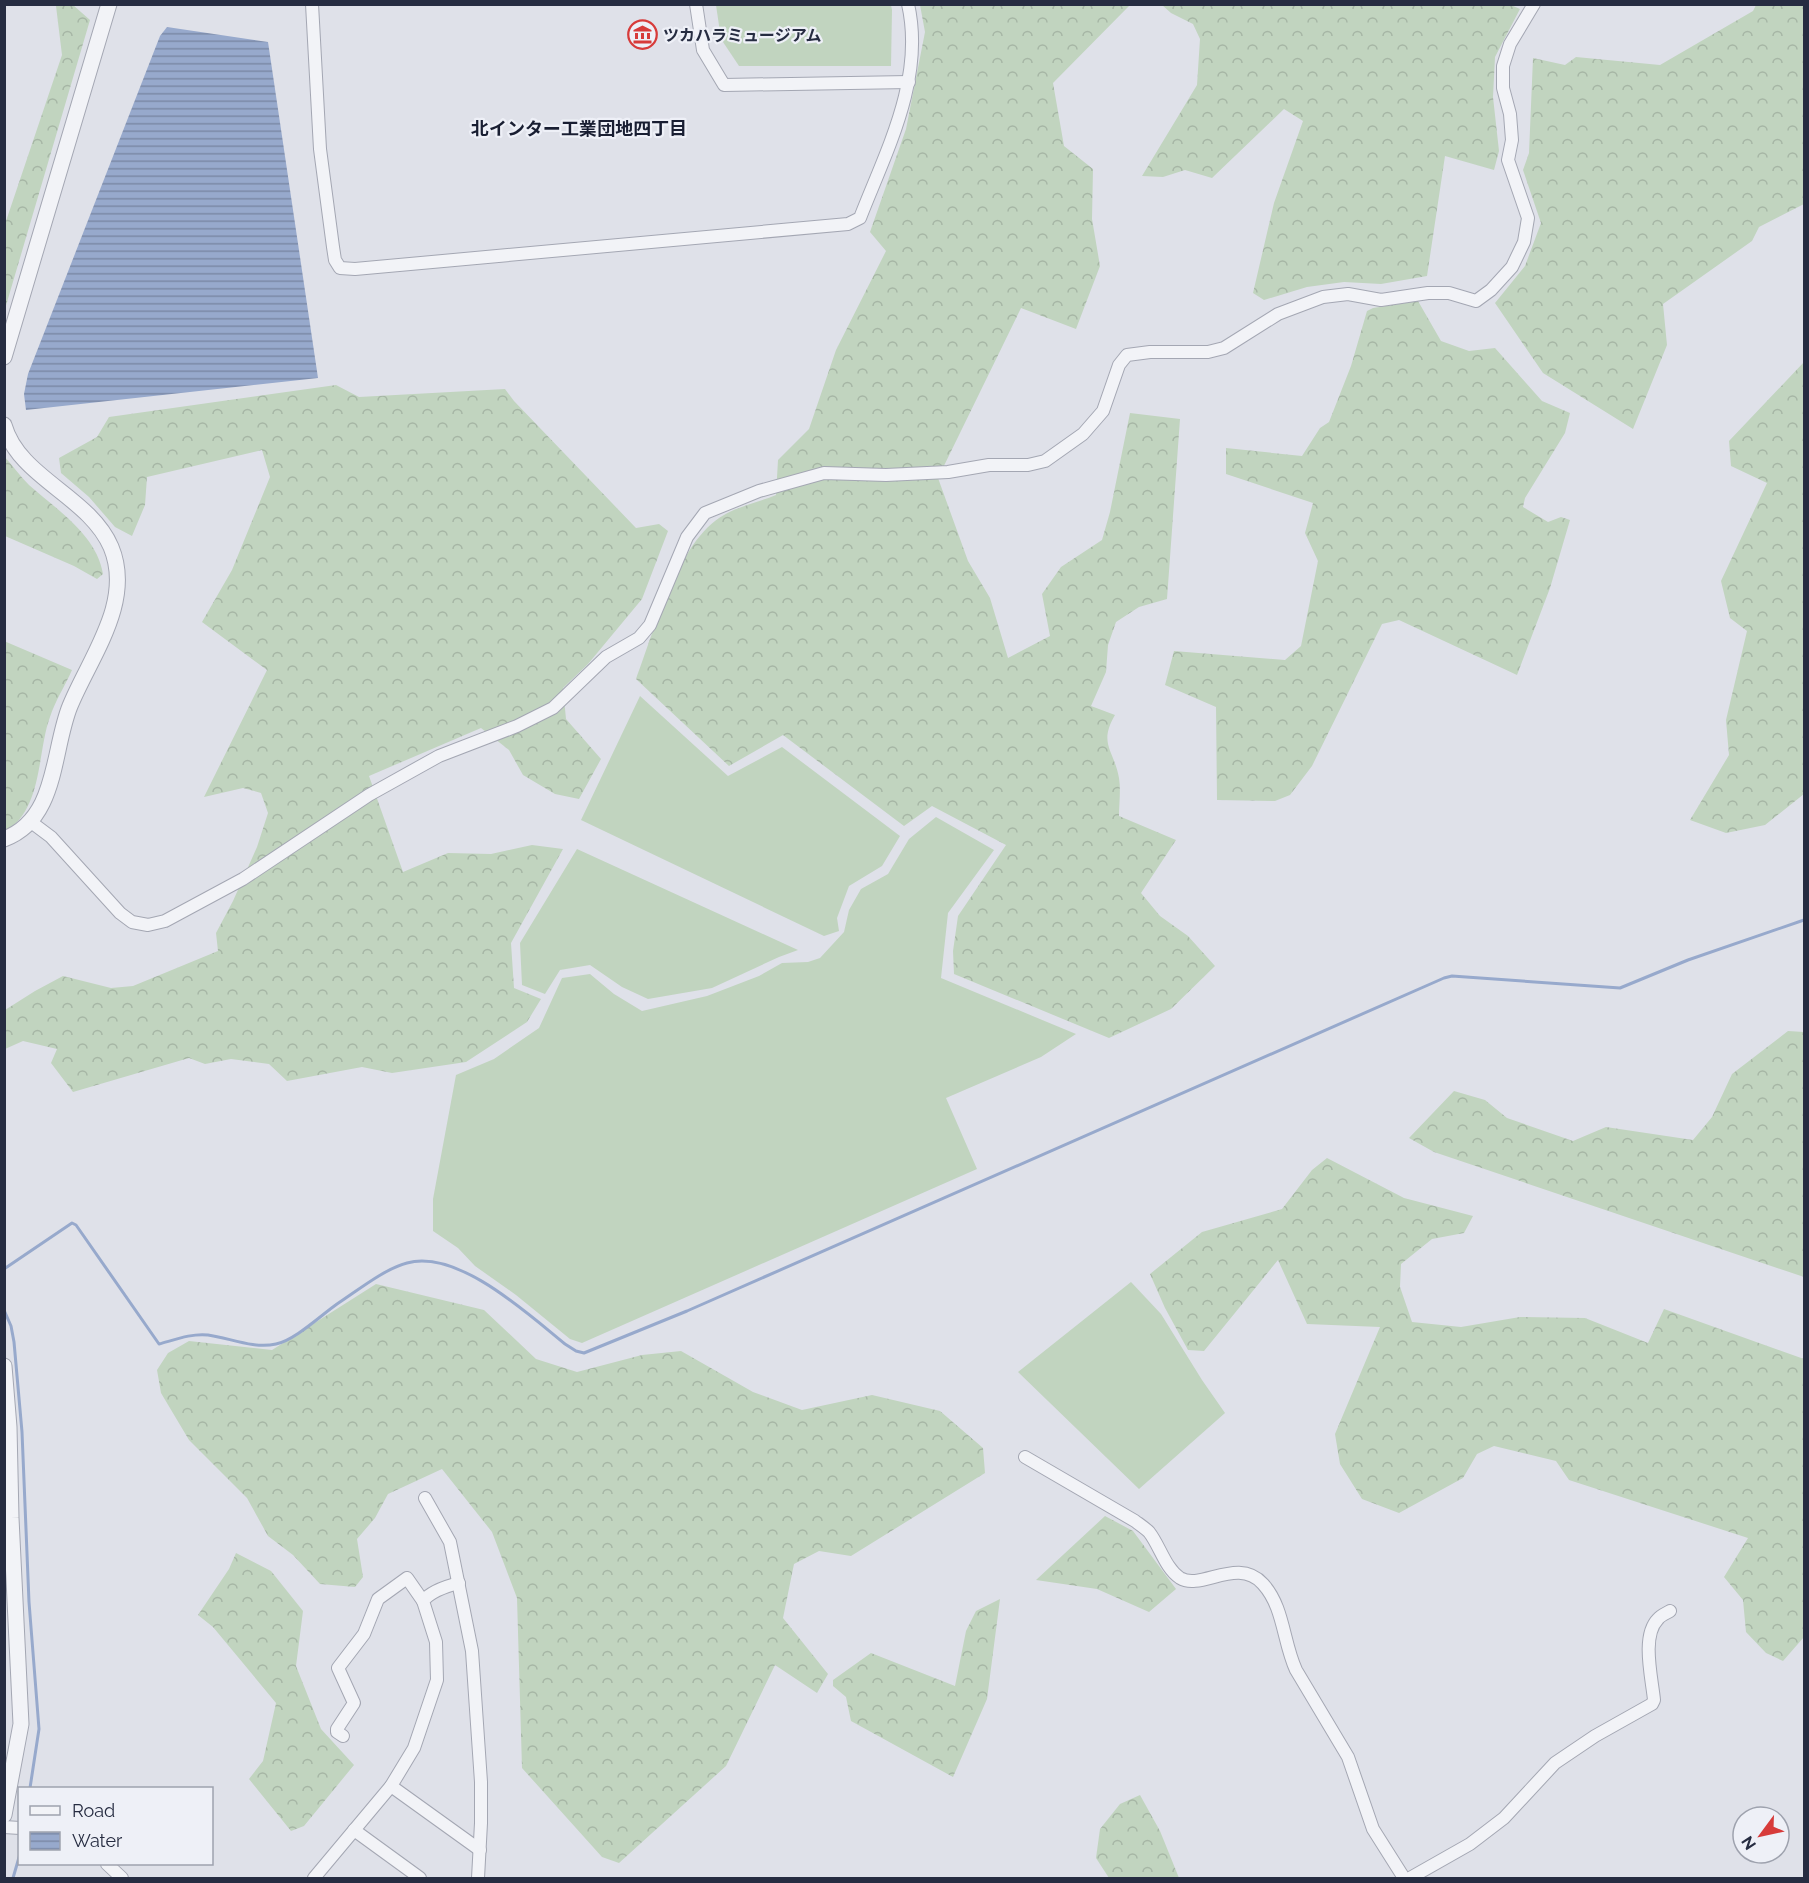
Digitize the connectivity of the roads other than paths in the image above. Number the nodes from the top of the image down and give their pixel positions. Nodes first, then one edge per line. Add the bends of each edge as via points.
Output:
1 (110, 4) edge
2 (312, 4) edge
3 (696, 4) edge
4 (908, 4) edge
5 (1534, 4) edge
6 (909, 82) junction
7 (4, 357) edge
8 (4, 425) edge
9 (31, 822) junction
10 (4, 839) edge
11 (4, 1366) edge
12 (1024, 1457) dead end
13 (425, 1498) dead end
14 (459, 1583) junction
15 (423, 1601) junction
16 (1670, 1611) dead end
17 (343, 1736) dead end
18 (391, 1786) junction
19 (4, 1815) edge
20 (354, 1830) junction
21 (480, 1850) junction
22 (109, 1865) edge
23 (122, 1878) edge
24 (314, 1878) edge
25 (420, 1878) edge
26 (478, 1878) edge
27 (1404, 1878) edge
28 (1410, 1878) edge

1 - 7 street
2 - 6 street via 320,149 335,260 340,268 848,224 860,218 901,114
3 - 6 street via 703,50 724,85
4 - 6 street via 912,56
5 - 9 street via 1510,44 1503,66 1512,140 1508,160 1528,218 1524,242 1512,267 1476,301 1449,293 1381,300 1348,294 1323,297 1278,314 1224,348 1126,355 1103,411 1083,434 1045,461 886,475 824,473 759,491 705,513 687,537 650,625 639,638 606,657 553,708 439,756 369,795 243,879 165,921 148,925 132,922 120,914 51,837
8 - 9 street via 19,453 93,521 110,546 116,567 113,609 69,707 50,783
9 - 10 street
11 - 19 street via 21,1724
12 - 27 street via 1148,1530 1170,1568 1181,1578 1192,1581 1231,1573 1247,1574 1261,1582 1274,1597 1296,1670 1348,1757 1373,1829
13 - 14 street via 450,1542
14 - 15 street via 426,1596
14 - 21 street via 472,1652 477,1712
15 - 17 street via 403,1573 378,1599 364,1634 339,1664 354,1703 337,1729
15 - 18 street via 436,1642 437,1680 414,1748
16 - 28 street via 1658,1619 1649,1637 1652,1704 1555,1763 1504,1818 1470,1844
18 - 20 street
18 - 21 street
20 - 24 street
20 - 25 street
21 - 26 street
22 - 23 street

